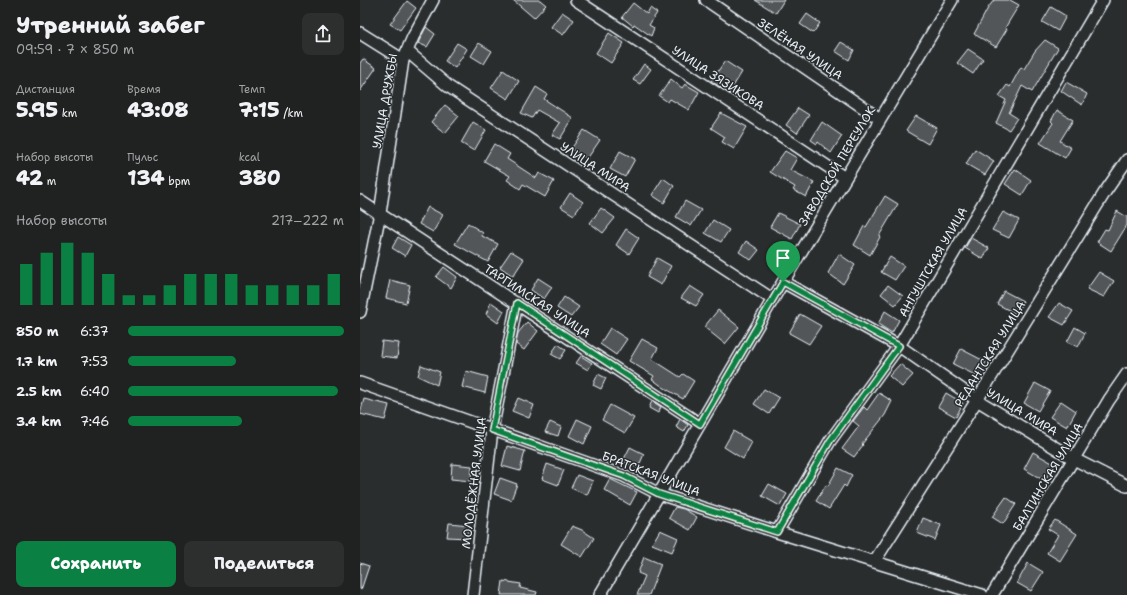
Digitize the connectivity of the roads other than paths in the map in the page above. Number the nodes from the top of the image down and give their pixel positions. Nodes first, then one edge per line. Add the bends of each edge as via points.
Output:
1 (433, 0) edge
2 (576, 0) edge
3 (706, 0) edge
4 (952, 0) edge
5 (1103, 0) edge
6 (360, 33) edge
7 (405, 56) junction
8 (880, 119) junction
9 (1127, 160) edge
10 (845, 178) junction
11 (360, 201) edge
12 (380, 213) junction
13 (783, 282) junction
14 (772, 299) junction
15 (517, 303) junction
16 (360, 312) edge
17 (899, 346) junction
18 (1127, 374) edge
19 (360, 383) edge
20 (977, 400) junction
21 (700, 424) junction
22 (492, 430) junction
23 (1074, 459) junction
24 (1127, 486) edge
25 (659, 494) junction
26 (777, 532) junction
27 (874, 562) junction
28 (473, 595) edge
29 (600, 595) edge
30 (982, 595) edge
31 (992, 595) edge

1 - 7 street, УЛИЦА ДРУЖБЫ via 412,37
2 - 10 street, УЛИЦА ЗЯЗИКОВА
3 - 8 street, ЗЕЛЁНАЯ УЛИЦА
4 - 8 street, ЗАВОДСКОЙ ПЕРЕУЛОК
5 - 17 street, АНГУШТСКАЯ УЛИЦА
6 - 7 street, УЛИЦА МИРА
7 - 12 street, УЛИЦА ДРУЖБЫ
7 - 14 street, УЛИЦА МИРА
8 - 10 street, ЗАВОДСКОЙ ПЕРЕУЛОК
9 - 20 street, РЕДАНТСКАЯ УЛИЦА
10 - 13 street, ЗАВОДСКОЙ ПЕРЕУЛОК
11 - 12 street, ТАРГИМСКАЯ УЛИЦА
12 - 15 street, ТАРГИМСКАЯ УЛИЦА
12 - 16 street, УЛИЦА ДРУЖБЫ
13 - 14 street, ЗАВОДСКОЙ ПЕРЕУЛОК
13 - 17 street, УЛИЦА МИРА
14 - 21 street, ЗАВОДСКОЙ ПЕРЕУЛОК
15 - 21 street, ТАРГИМСКАЯ УЛИЦА
15 - 22 street, МОЛОДЁЖНАЯ УЛИЦА
17 - 20 street, УЛИЦА МИРА
17 - 26 street, АНГУШТСКАЯ УЛИЦА via 830,441
18 - 23 street, БАЛТИНСКАЯ УЛИЦА
19 - 22 street, БРАТСКАЯ УЛИЦА
20 - 23 street, УЛИЦА МИРА
20 - 27 street, РЕДАНТСКАЯ УЛИЦА
21 - 25 street, ЗАВОДСКОЙ ПЕРЕУЛОК
22 - 25 street, БРАТСКАЯ УЛИЦА via 624,476
22 - 28 street, МОЛОДЁЖНАЯ УЛИЦА
23 - 24 street, УЛИЦА МИРА
23 - 31 street, БАЛТИНСКАЯ УЛИЦА
25 - 26 street, БРАТСКАЯ УЛИЦА
25 - 29 street, ЗАВОДСКОЙ ПЕРЕУЛОК
26 - 27 street, БРАТСКАЯ УЛИЦА
27 - 30 street, БРАТСКАЯ УЛИЦА

